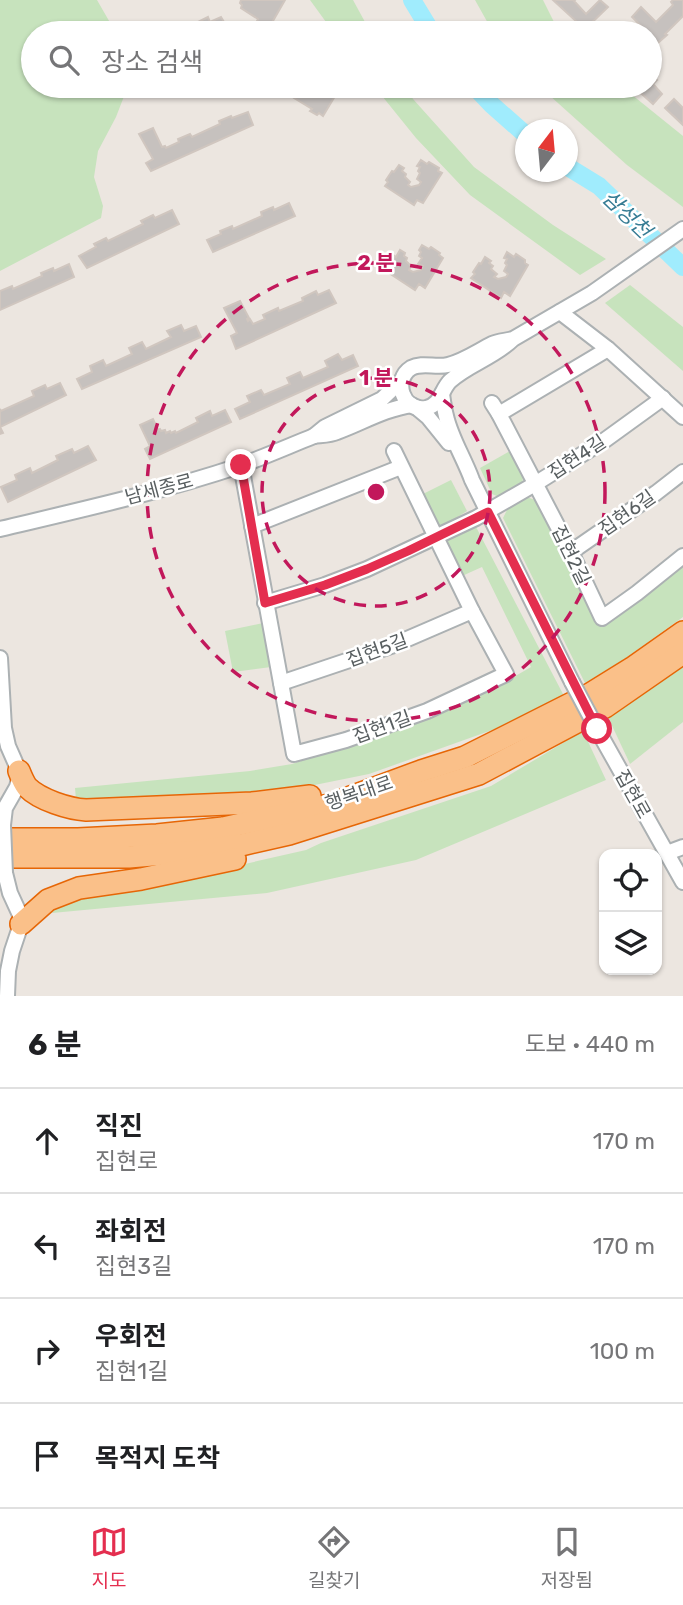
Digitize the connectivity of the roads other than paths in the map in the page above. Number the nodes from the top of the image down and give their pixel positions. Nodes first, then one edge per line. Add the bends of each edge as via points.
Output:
1 (683, 229) edge
2 (561, 312) junction
3 (513, 340) junction
4 (608, 349) junction
5 (430, 366) junction
6 (402, 380) junction
7 (443, 392) junction
8 (663, 398) junction
9 (414, 406) junction
10 (683, 417) edge
11 (314, 436) junction
12 (394, 451) dead end
13 (241, 465) junction
14 (401, 467) junction
15 (683, 472) edge
16 (472, 480) junction
17 (535, 484) junction
18 (488, 512) junction
19 (252, 526) junction
20 (0, 529) edge
21 (435, 536) junction
22 (571, 552) junction
23 (683, 556) edge
24 (265, 603) junction
25 (472, 611) junction
26 (683, 632) edge
27 (683, 653) edge
28 (0, 658) edge
29 (281, 683) junction
30 (0, 754) edge
31 (17, 768) junction
32 (421, 771) junction
33 (479, 774) junction
34 (1, 832) edge
35 (683, 848) edge
36 (667, 853) junction
37 (2, 865) edge
38 (683, 882) edge
39 (20, 928) junction
40 (0, 944) edge
41 (7, 996) edge

1 - 2 street
2 - 3 street
2 - 4 street
3 - 5 street via 495,343 447,365
3 - 7 street via 450,382
4 - 8 street
4 - 17 street, 집현2길 via 495,408
5 - 6 street via 415,366
5 - 7 street via 441,376
6 - 9 street via 404,399
6 - 11 street, 남세종로 via 382,399
7 - 9 street via 430,407
7 - 16 street, 집현로 via 445,415
8 - 10 street
8 - 17 street, 집현4길
9 - 11 street, 남세종로 via 398,407 334,433
9 - 16 street, 집현로 via 439,430
11 - 13 street, 남세종로
12 - 14 street, 집현1길
13 - 19 street, 집현1길
13 - 20 street, 남세종로
14 - 19 street
14 - 21 street, 집현1길
15 - 22 street, 집현6길
16 - 18 street, 집현로
17 - 18 street, 집현4길
17 - 22 street, 집현2길
18 - 21 street, 집현4길
18 - 36 street, 집현로, bridge via 572,682
19 - 24 street, 집현1길
21 - 24 street, 집현4길 via 367,569
21 - 25 street, 집현1길
22 - 23 street, 집현2길 via 602,618
24 - 29 street, 집현1길
25 - 29 street, 집현5길 via 391,646
25 - 29 street, 집현1길 via 506,674 415,716 294,754
26 - 32 highway, 행복대로 via 590,694 465,757
27 - 33 highway, 행복대로 via 605,707
28 - 31 street via 4,728
30 - 31 street
31 - 32 highway via 27,786 72,810 252,803 305,797
31 - 34 street via 17,788 5,808
32 - 34 highway, 행복대로 via 329,805 223,828 78,839
33 - 37 highway, 행복대로 via 241,845
33 - 39 highway via 434,801 308,843 79,888 48,900
34 - 37 street, bridge
35 - 36 street
36 - 38 street, 집현로
37 - 39 street via 21,917
39 - 40 street
39 - 41 street via 8,971

